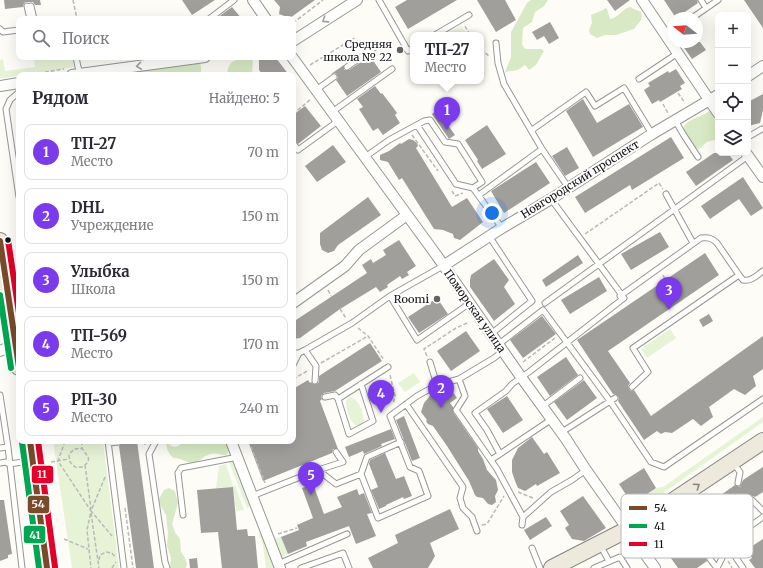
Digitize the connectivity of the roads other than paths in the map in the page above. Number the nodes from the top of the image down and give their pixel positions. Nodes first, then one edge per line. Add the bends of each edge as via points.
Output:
1 (234, 0) edge
2 (253, 0) edge
3 (379, 0) edge
4 (642, 0) edge
5 (701, 0) edge
6 (718, 0) edge
7 (351, 1) edge
8 (706, 8) junction
9 (700, 12) edge
10 (469, 15) dead end
11 (30, 16) edge
12 (33, 16) edge
13 (212, 16) edge
14 (264, 16) edge
15 (0, 29) edge
16 (667, 29) edge
17 (16, 30) edge
18 (439, 32) edge
19 (296, 39) edge
20 (496, 43) dead end
21 (378, 45) dead end
22 (676, 48) edge
23 (410, 50) edge
24 (678, 53) junction
25 (77, 60) edge
26 (181, 60) edge
27 (294, 60) edge
28 (763, 66) edge
29 (347, 67) dead end
30 (392, 69) dead end
31 (78, 72) edge
32 (99, 72) edge
33 (751, 74) edge
34 (334, 77) dead end
35 (639, 79) dead end
36 (16, 83) edge
37 (0, 86) edge
38 (315, 93) junction
39 (16, 95) edge
40 (715, 97) edge
41 (709, 100) junction
42 (715, 109) edge
43 (335, 117) junction
44 (675, 120) junction
45 (417, 125) junction
46 (762, 128) edge
47 (532, 130) junction
48 (652, 134) junction
49 (751, 135) edge
50 (296, 147) edge
51 (542, 149) junction
52 (698, 156) dead end
53 (744, 156) edge
54 (748, 156) edge
55 (365, 157) junction
56 (16, 176) edge
57 (763, 177) edge
58 (568, 187) junction
59 (473, 188) junction
60 (666, 194) road end
61 (479, 195) junction
62 (551, 199) junction
63 (675, 208) junction
64 (407, 215) junction
65 (502, 228) junction
66 (489, 236) junction
67 (0, 241) edge
68 (693, 243) junction
69 (1, 258) edge
70 (599, 263) junction
71 (443, 266) junction
72 (763, 271) edge
73 (739, 275) junction
74 (390, 296) junction
75 (620, 296) junction
76 (296, 301) edge
77 (470, 303) junction
78 (545, 303) dead end
79 (491, 334) junction
80 (16, 339) edge
81 (566, 343) junction
82 (16, 344) edge
83 (501, 347) junction
84 (305, 350) junction
85 (0, 351) edge
86 (296, 353) edge
87 (430, 362) road end
88 (388, 367) road end
89 (521, 377) junction
90 (580, 378) dead end
91 (459, 379) junction
92 (315, 381) dead end
93 (361, 384) junction
94 (437, 385) junction
95 (632, 387) dead end
96 (0, 395) edge
97 (325, 397) dead end
98 (616, 398) dead end
99 (338, 399) junction
100 (763, 399) edge
101 (610, 400) junction
102 (406, 404) junction
103 (543, 406) junction
104 (552, 419) junction
105 (562, 432) junction
106 (763, 441) edge
107 (400, 442) junction
108 (30, 444) edge
109 (108, 444) edge
110 (154, 444) edge
111 (232, 444) edge
112 (8, 447) junction
113 (0, 448) edge
114 (336, 452) dead end
115 (500, 454) junction
116 (238, 457) junction
117 (491, 460) junction
118 (32, 461) junction
119 (732, 462) junction
120 (0, 463) edge
121 (9, 464) junction
122 (318, 470) junction
123 (586, 470) junction
124 (361, 474) junction
125 (738, 483) dead end
126 (684, 494) edge
127 (252, 496) junction
128 (753, 501) edge
129 (763, 511) edge
130 (183, 515) dead end
131 (523, 517) junction
132 (763, 517) edge
133 (621, 519) edge
134 (753, 524) edge
135 (522, 525) dead end
136 (478, 531) dead end
137 (347, 534) dead end
138 (621, 534) edge
139 (600, 545) junction
140 (532, 548) dead end
141 (648, 558) edge
142 (722, 558) edge
143 (736, 558) edge
144 (710, 559) dead end
145 (609, 562) junction
146 (279, 566) edge
147 (562, 566) edge
148 (22, 568) edge
149 (47, 568) edge
150 (124, 568) edge
151 (167, 568) edge
152 (301, 568) edge
153 (349, 568) edge
154 (540, 568) edge
155 (594, 568) edge
156 (627, 568) edge
157 (655, 568) edge
158 (717, 568) edge
159 (743, 568) edge

1 - 13 lane
2 - 14 street
3 - 23 lane via 408,51
4 - 16 street
5 - 8 lane
6 - 8 lane
7 -> 19 street
8 - 9 lane
10 - 18 lane
11 - 12 lane via 29,6
15 - 17 lane via 3,32
20 - 47 lane via 504,84
21 - 29 lane
22 - 24 street
24 - 35 lane
24 - 41 street
25 - 31 lane
26 -> 32 street
27 - 38 street, Поморская улица
28 - 33 street
30 - 43 lane
34 - 38 lane
36 - 37 street
38 - 43 street, Поморская улица
39 - 56 lane via 6,109
40 - 41 street, Новгородский проспект
41 - 42 street
41 - 44 street, Новгородский проспект
43 - 50 lane via 298,150
43 - 55 street, Поморская улица
44 - 48 street, Новгородский проспект
44 - 52 lane
45 - 55 lane
45 - 59 lane via 456,184
45 - 59 lane via 430,120 445,142 458,144 482,182
46 - 49 lane
47 - 48 lane via 586,92 595,106 624,88
47 - 51 lane
48 - 58 street, Новгородский проспект
51 - 58 lane
51 - 61 lane
53 - 63 lane
54 - 57 street
55 - 64 street, Поморская улица
58 - 62 street, Новгородский проспект
59 - 61 lane
60 - 63 lane
61 - 65 lane
62 - 65 street, Новгородский проспект
62 - 70 lane
63 - 68 lane
63 - 70 lane
64 - 71 street, Поморская улица
64 - 76 street via 359,250 345,266
65 - 66 street, Новгородский проспект
66 - 71 street, Новгородский проспект
66 - 79 lane via 532,301
67 - 69 main road
68 - 73 lane via 701,238 714,239
68 - 75 lane
69 - 80 main road
70 - 75 lane
70 - 78 lane
71 - 74 lane
71 - 77 street, Поморская улица
72 - 73 lane via 746,281
73 - 95 lane via 633,348 648,372
74 - 77 lane via 416,340
74 - 84 lane via 352,323
75 - 81 lane via 624,298
77 - 79 street, Поморская улица
79 - 83 street, Поморская улица
81 - 83 lane via 543,310
81 - 89 lane
81 - 101 lane
82 - 85 street
83 - 89 street, Поморская улица
83 - 91 lane via 494,358
84 - 86 lane
84 - 92 lane via 316,366
87 - 94 lane
88 - 93 lane
89 - 103 street, Поморская улица
89 - 115 lane via 475,413
90 - 103 lane
91 - 94 lane
91 - 117 lane via 465,396 456,410
93 - 99 lane
93 - 99 lane via 373,421 349,434
94 - 102 lane
96 - 112 lane
97 - 99 lane via 335,395
98 - 101 lane
100 - 101 lane via 664,467 651,462
101 - 105 lane
102 - 107 lane via 390,416
102 - 136 lane via 464,487 460,498 463,508 472,516
103 - 104 street, Поморская улица
104 - 105 street, Поморская улица
104 - 115 lane
105 - 123 street, Поморская улица
106 - 119 main road
107 - 124 lane via 367,457
107 - 124 lane via 410,467 419,471 428,496 378,518
108 - 118 main road
109 - 150 lane
110 - 151 lane via 149,454
111 - 116 street
112 - 113 lane
112 - 121 lane
114 - 122 lane via 343,462
115 - 117 lane
116 - 127 street
116 - 130 lane via 181,468 178,473
117 - 131 lane
118 - 121 lane
118 - 149 main road
119 - 125 lane via 740,472
126 -> 119 main road
120 - 121 lane
121 - 148 lane
122 - 124 lane via 336,484
122 - 127 lane
123 - 131 lane via 551,492
123 - 133 street, Поморская улица
127 - 146 street
128 - 129 lane
131 - 135 lane
132 - 134 lane
137 - 146 lane
138 - 139 main road
139 - 145 lane
139 - 147 main road
140 - 154 lane
141 - 157 street, Поморская улица
142 - 158 lane
143 - 159 lane
144 - 158 lane
145 - 155 lane
145 - 156 lane via 620,558
152 - 153 lane via 343,553

